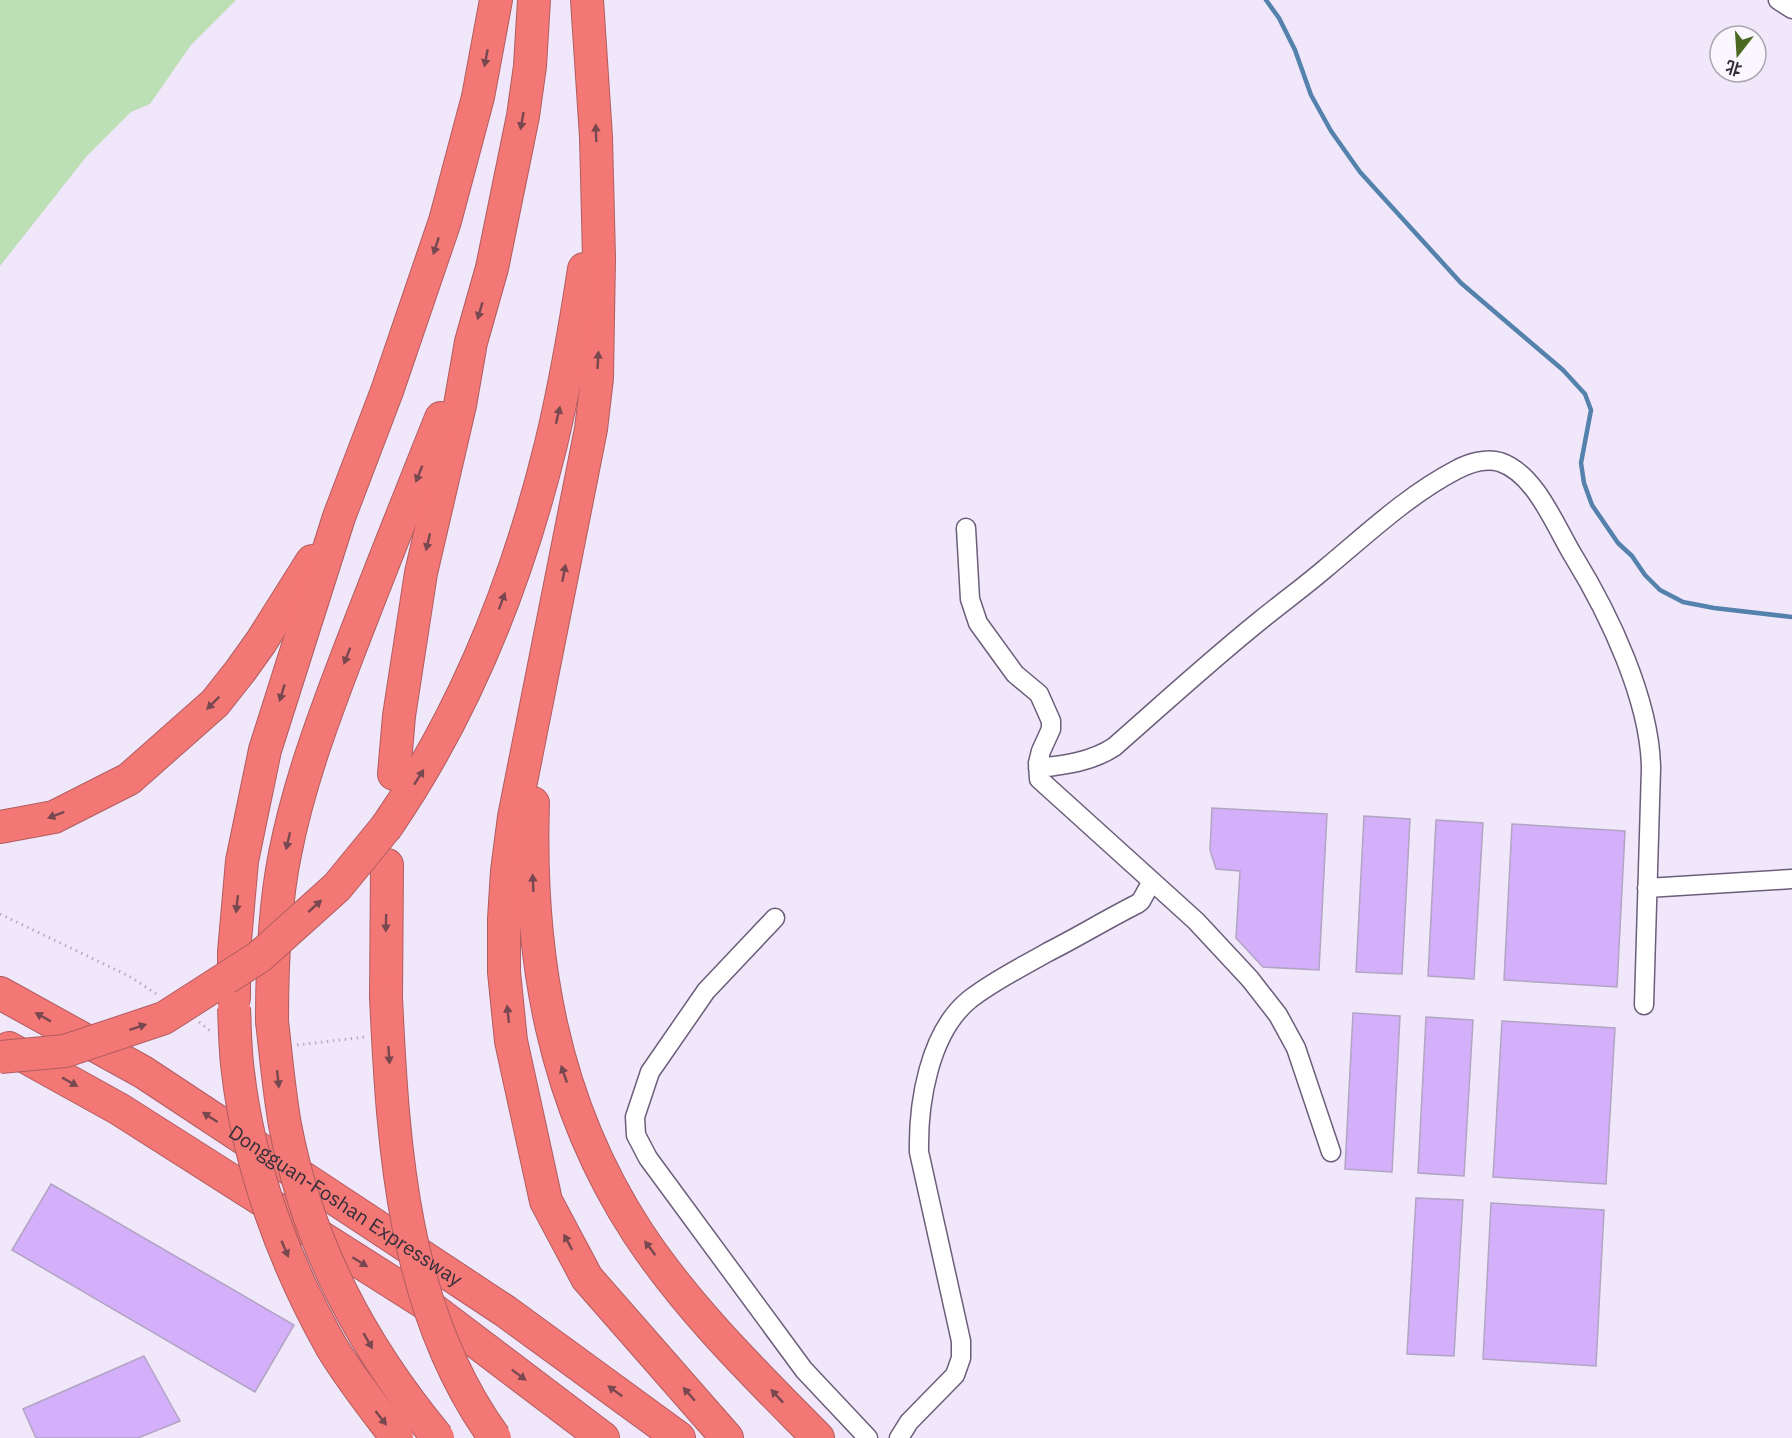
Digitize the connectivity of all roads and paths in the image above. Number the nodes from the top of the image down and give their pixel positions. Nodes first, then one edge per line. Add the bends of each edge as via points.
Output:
1 (496, 0) edge
2 (534, 0) edge
3 (586, 0) edge
4 (1778, 0) edge
5 (1792, 9) edge
6 (596, 191) junction
7 (471, 342) junction
8 (339, 517) junction
9 (966, 528) dead end
10 (538, 692) junction
11 (1038, 768) junction
12 (394, 774) dead end
13 (0, 827) edge
14 (387, 864) dead end
15 (1792, 879) edge
16 (1152, 881) junction
17 (1647, 888) junction
18 (775, 918) dead end
19 (0, 993) edge
20 (1644, 1005) dead end
21 (0, 1043) edge
22 (0, 1057) edge
23 (1331, 1152) dead end
24 (397, 1438) edge
25 (438, 1438) edge
26 (495, 1438) edge
27 (603, 1438) edge
28 (679, 1438) edge
29 (727, 1438) edge
30 (818, 1438) edge
31 (867, 1438) edge
32 (899, 1438) edge

1 -> 8 highway via 478,97 445,221
2 -> 7 highway via 523,116 492,268
6 -> 3 highway via 596,126
4 - 5 street
10 -> 6 highway via 589,440 597,378
22 -> 6 highway, bridge via 65,1051 164,1018 259,957 337,887 387,826 452,720 474,674 520,552 564,388
7 -> 12 highway via 421,573
7 -> 25 highway, bridge via 344,665 298,799 284,855 272,975 279,1084 294,1167 331,1273 378,1359
8 -> 13 highway via 261,642 215,703 129,779 54,817
8 -> 24 highway, bridge via 280,699 252,805 237,911 234,1008 245,1116 279,1236 332,1347
9 - 11 street via 970,599 978,623 1015,674 1039,694 1051,721
29 -> 10 highway via 587,1278 546,1201 512,1041 504,972 507,871
30 -> 10 highway via 704,1317 639,1234 597,1160 577,1112 549,1017 535,922 532,866
11 - 16 street via 1044,785
11 - 17 street via 1067,765 1105,753 1219,654 1423,490 1457,469 1480,461 1499,462 1516,471 1540,498 1602,608 1638,697 1651,754
14 -> 26 highway, bridge via 386,997 401,1182 430,1313 463,1387
15 - 17 street
16 - 23 street via 1210,936 1278,1015 1296,1048
16 - 32 street via 1137,904 969,1000 936,1050 922,1104 920,1152 959,1330 961,1358 955,1375 909,1422
17 - 20 street
18 - 31 street via 706,991 651,1072 635,1117 636,1135 648,1158 797,1361
28 -> 19 highway, Dongguan-Foshan Expressway via 505,1311 143,1072
21 -> 27 highway, Dongguan-Foshan Expressway via 119,1109 426,1304

